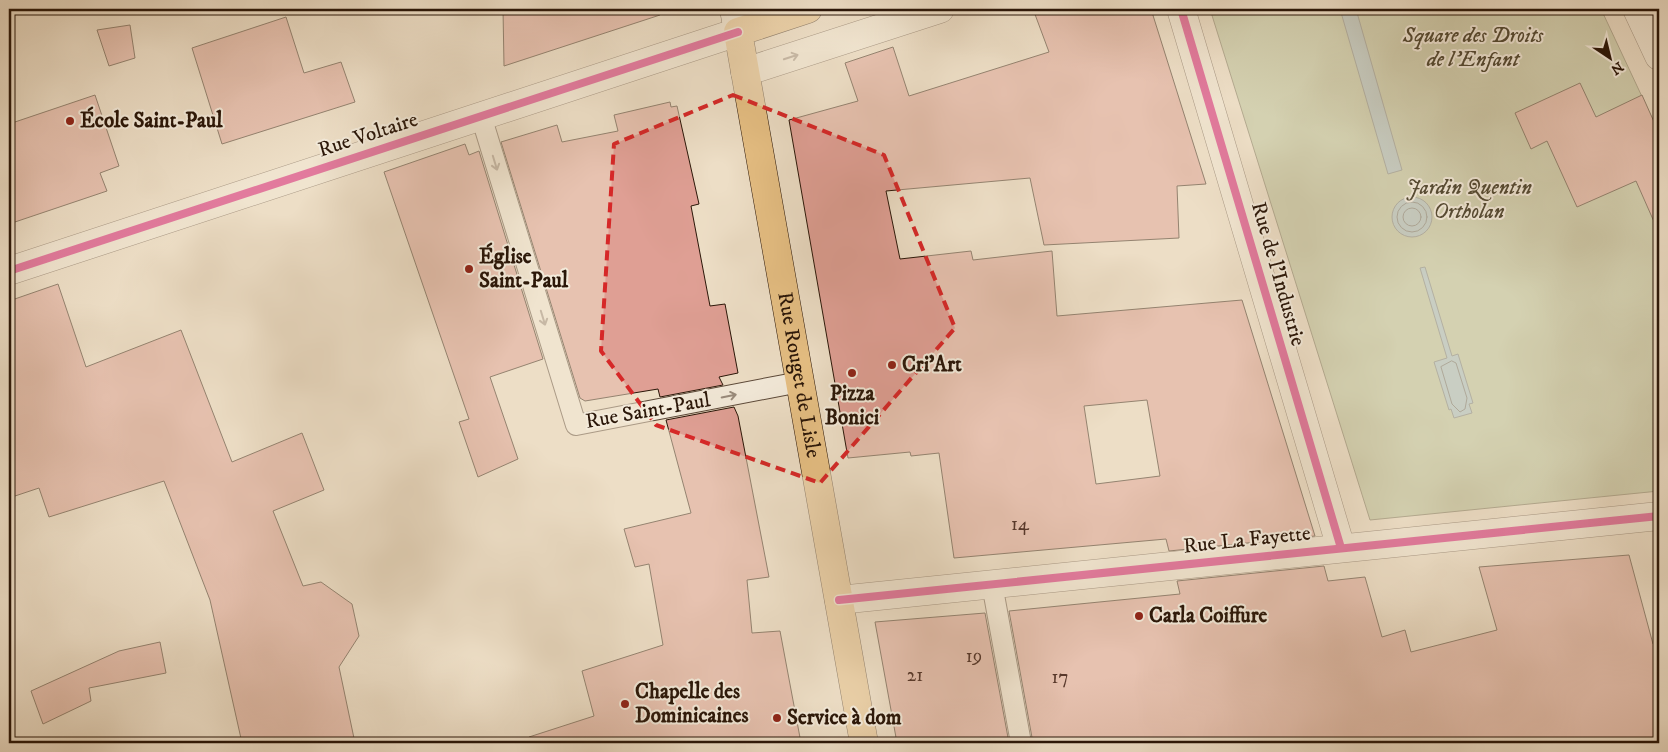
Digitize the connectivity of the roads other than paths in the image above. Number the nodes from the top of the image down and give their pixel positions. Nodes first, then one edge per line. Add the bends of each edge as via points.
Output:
1 (808, 9) edge
2 (940, 9) edge
3 (1181, 9) edge
4 (1637, 9) edge
5 (736, 21) edge
6 (1659, 56) edge
7 (745, 72) junction
8 (481, 116) junction
9 (9, 271) edge
10 (800, 382) junction
11 (1659, 516) edge
12 (1341, 548) junction
13 (992, 584) junction
14 (839, 600) junction
15 (864, 743) edge
16 (1021, 743) edge

1 - 5 main road
7 -> 2 street
3 - 12 street, Rue de l'Industrie
4 - 6 street
5 - 7 main road, Rue Rouget de Lisle
5 - 8 street, Rue Voltaire
7 - 10 main road, Rue Rouget de Lisle
8 - 9 street, Rue Voltaire
8 -> 10 lane, Rue Saint-Paul via 576,425
10 - 14 main road, Rue Rouget de Lisle
11 - 12 street, Rue La Fayette
12 - 13 street, Rue La Fayette
13 - 14 street, Rue La Fayette
13 - 16 lane
14 - 15 main road, Rue Rouget de Lisle

